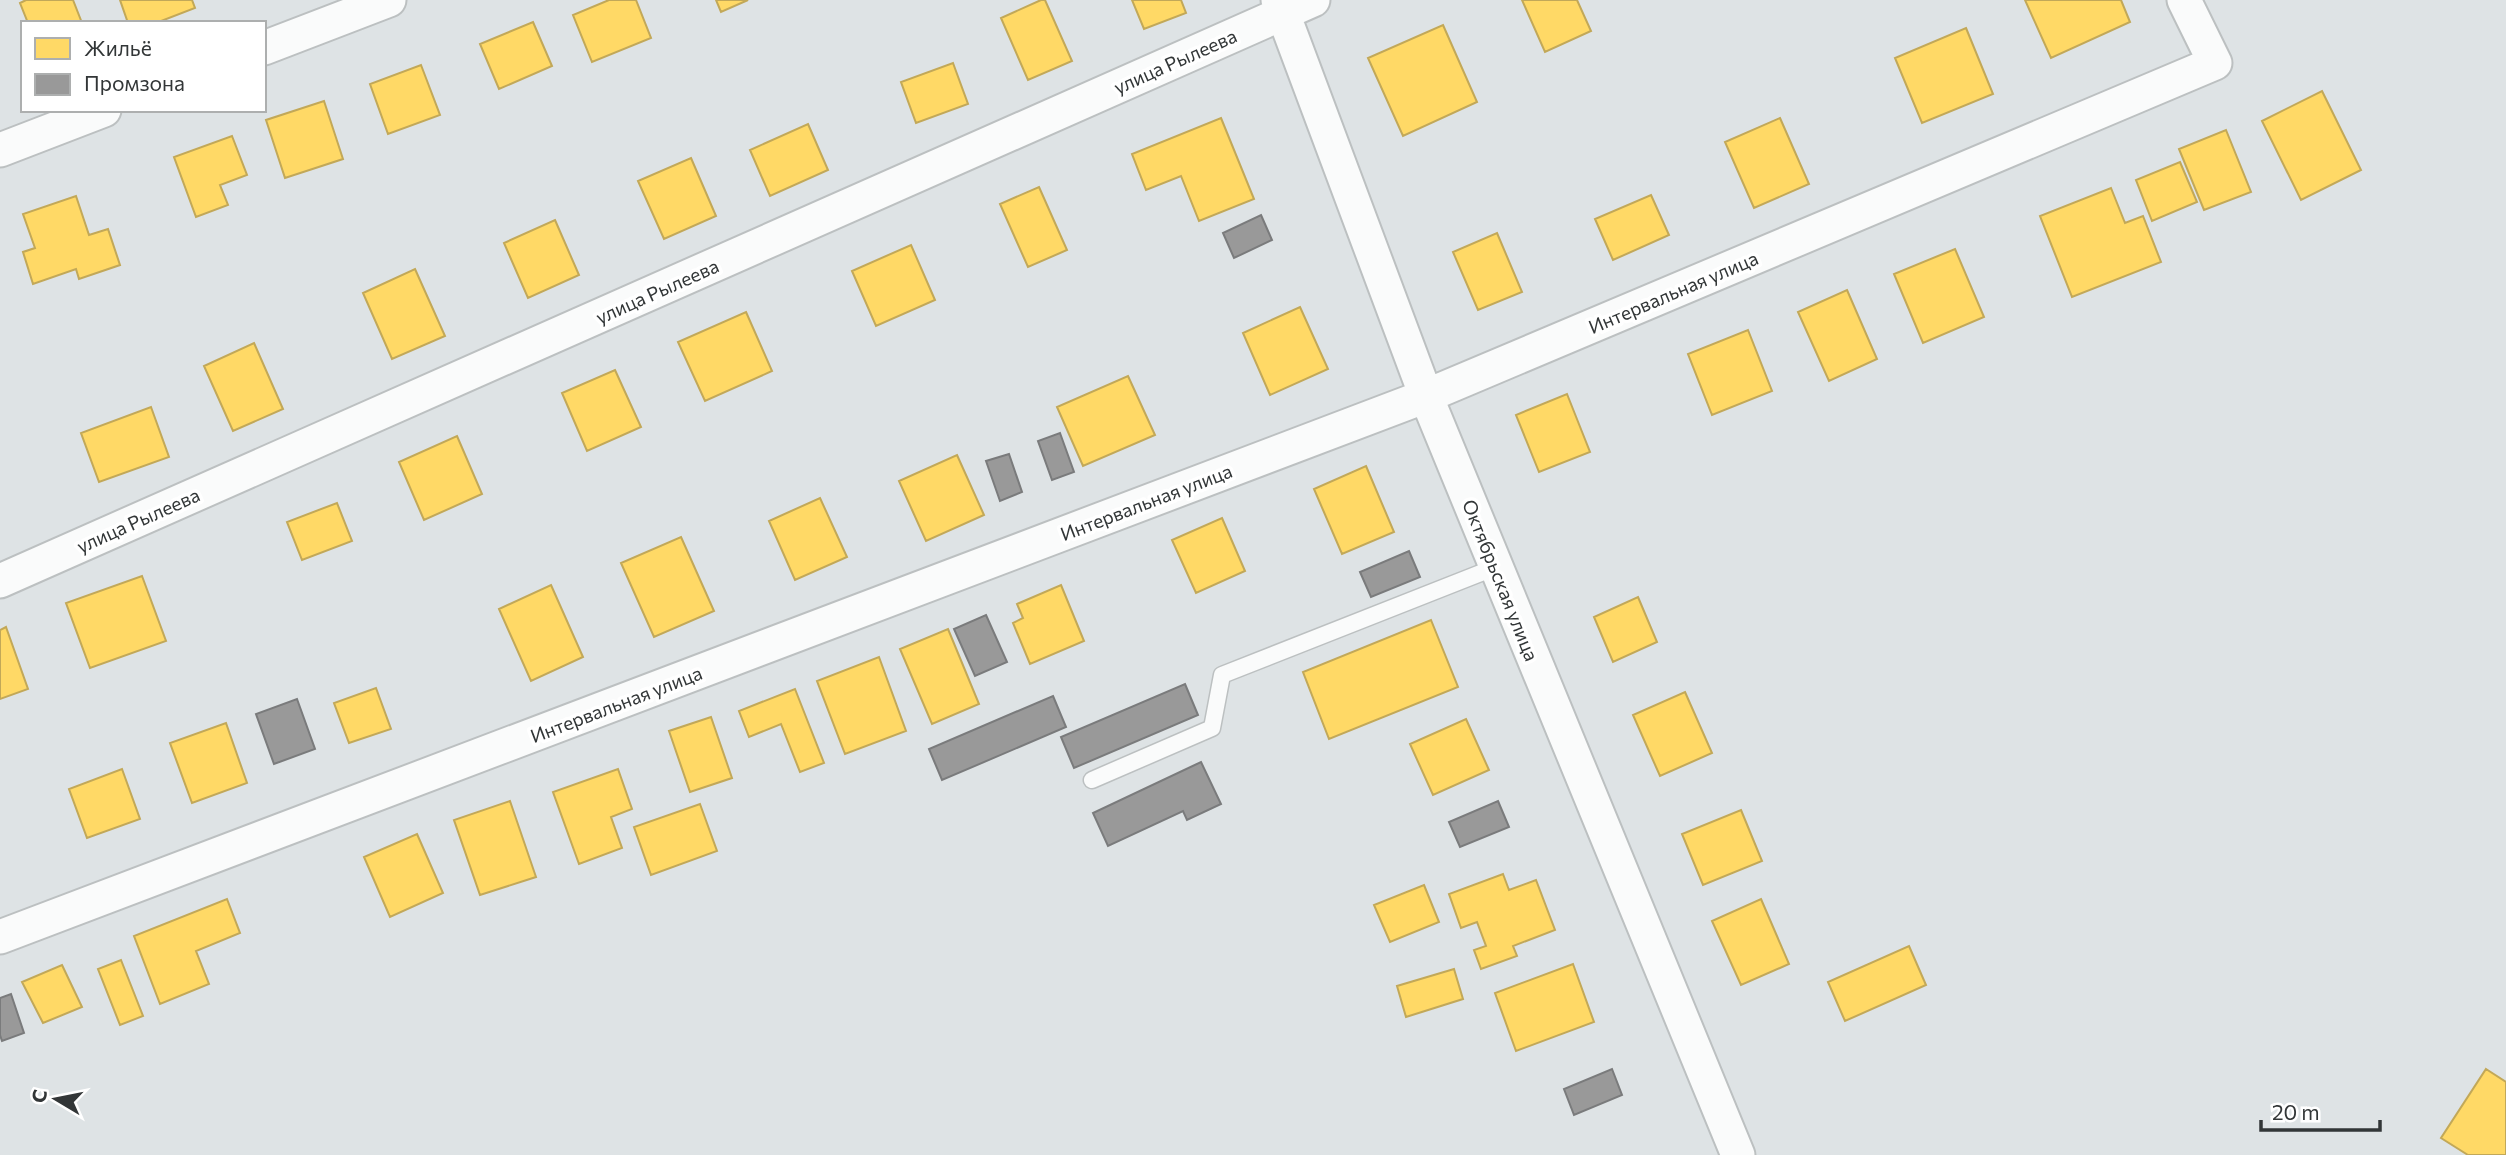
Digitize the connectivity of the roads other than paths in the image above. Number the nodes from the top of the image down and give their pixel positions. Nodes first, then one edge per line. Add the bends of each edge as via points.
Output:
1 (389, 0) edge
2 (1313, 0) edge
3 (2184, 0) edge
4 (1280, 7) edge
5 (266, 47) edge
6 (99, 112) edge
7 (0, 150) edge
8 (1426, 396) junction
9 (1496, 566) junction
10 (0, 582) edge
11 (1092, 780) dead end
12 (0, 937) edge
13 (1738, 1155) edge

1 - 5 street
2 - 4 street, улица Рылеева
3 - 8 street, Интервальная улица via 2214,63
4 - 8 street, Октябрьская улица
4 - 10 street, улица Рылеева
6 - 7 street
8 - 9 street, Октябрьская улица
8 - 12 street, Интервальная улица
9 - 11 lane via 1222,675 1212,728
9 - 13 street, Октябрьская улица

